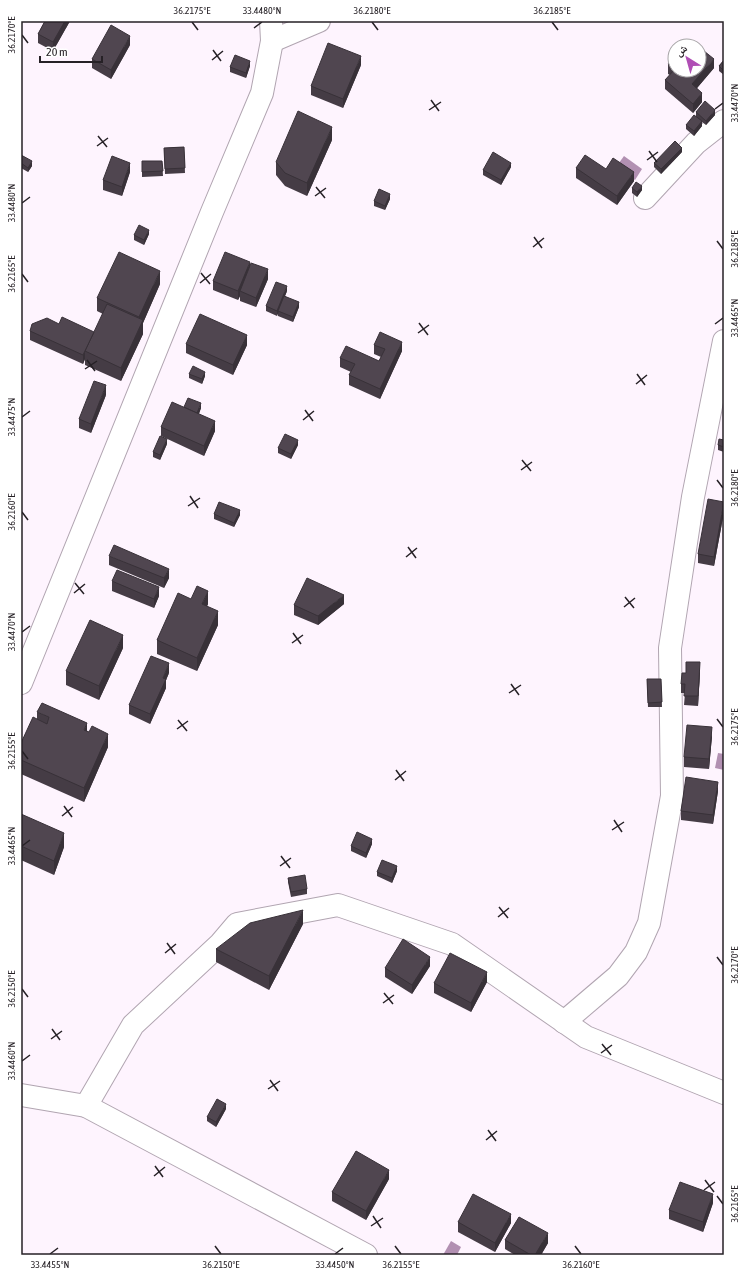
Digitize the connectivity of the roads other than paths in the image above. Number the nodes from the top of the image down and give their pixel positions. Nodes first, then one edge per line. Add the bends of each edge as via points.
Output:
1 (319, 21) edge
2 (272, 31) edge
3 (724, 121) edge
4 (645, 198) dead end
5 (724, 341) edge
6 (693, 497) junction
7 (716, 502) edge
8 (21, 683) edge
9 (564, 1022) junction
10 (724, 1093) edge
11 (21, 1095) edge
12 (86, 1106) junction
13 (366, 1255) edge

1 - 2 street
2 - 8 street via 262,93
3 - 4 street via 696,143
5 - 6 street
6 - 7 street
6 - 9 street via 670,648 672,796 649,923 636,952 618,976
9 - 10 street via 586,1037
9 - 12 street via 452,944 338,905 237,924 220,944 133,1025
11 - 12 street
12 - 13 street

